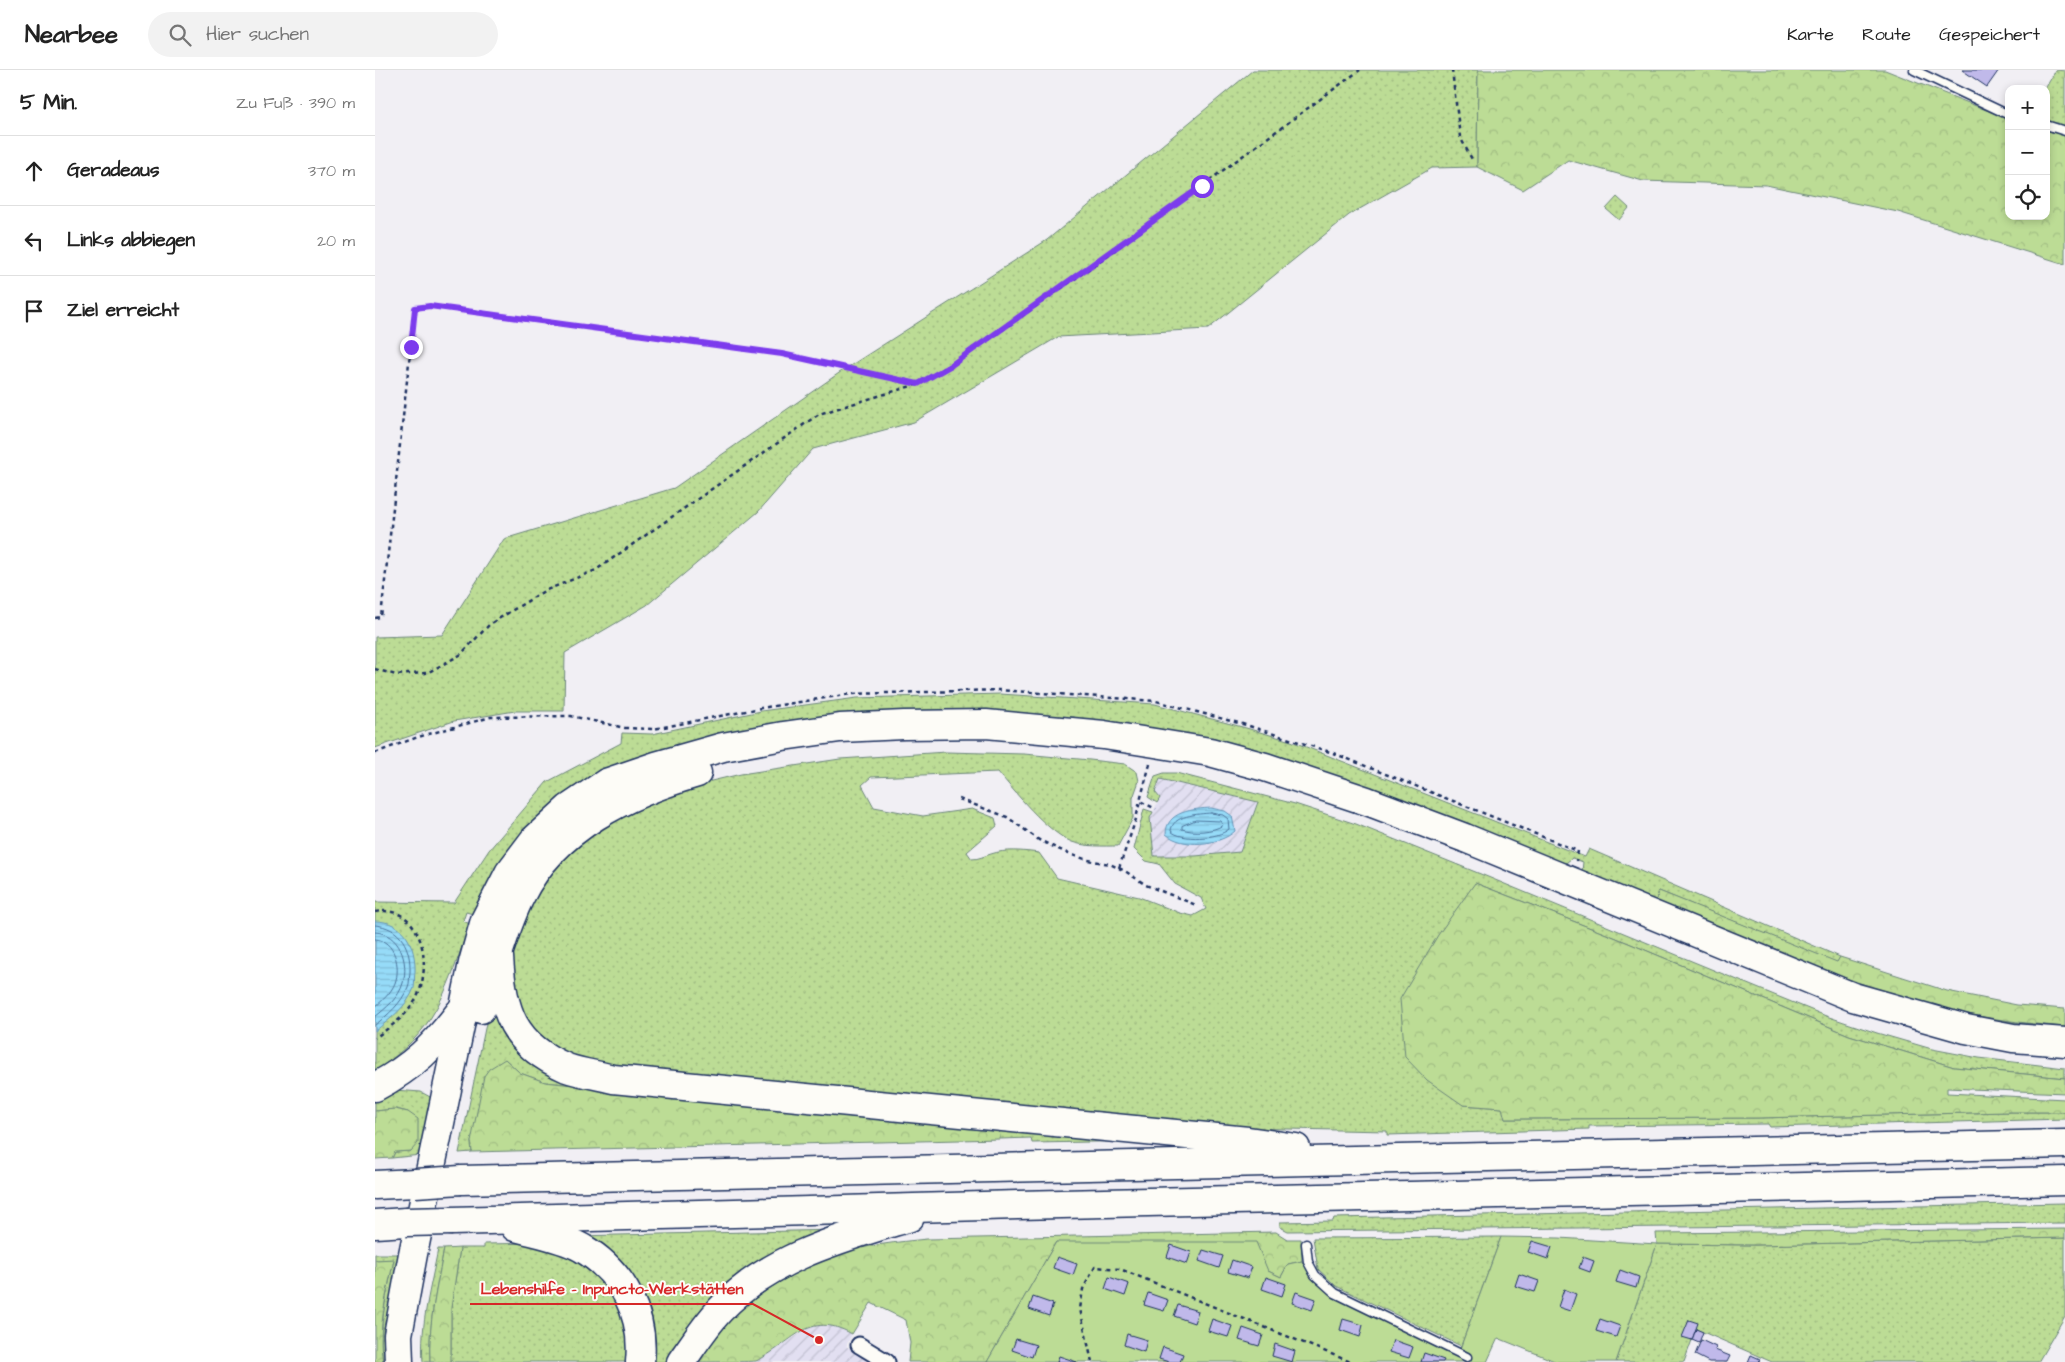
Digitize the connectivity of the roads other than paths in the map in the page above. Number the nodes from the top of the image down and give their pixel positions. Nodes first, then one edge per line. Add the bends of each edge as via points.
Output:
1 (1914, 70) edge
2 (2005, 113) edge
3 (2050, 127) edge
4 (2065, 131) edge
5 (499, 950) junction
6 (463, 1006) junction
7 (2065, 1042) edge
8 (2065, 1059) edge
9 (375, 1087) edge
10 (2065, 1144) edge
11 (1375, 1160) junction
12 (2065, 1181) edge
13 (375, 1184) edge
14 (942, 1207) junction
15 (487, 1219) junction
16 (375, 1224) edge
17 (1306, 1244) dead end
18 (859, 1345) dead end
19 (1467, 1357) dead end
20 (683, 1360) edge
21 (399, 1362) edge
22 (417, 1362) edge
23 (640, 1362) edge
24 (887, 1362) edge

1 - 2 lane
3 - 4 lane
5 - 8 highway via 521,893 564,839 604,811 638,794 737,762 840,745 901,741 995,742 1151,759 1266,784 1381,822 1897,1030 1987,1051
5 - 11 highway via 501,984 509,1014 523,1039 544,1056 569,1068 613,1079 1248,1141
5 - 22 highway via 485,988 417,1321
6 - 7 highway via 485,920 509,873 534,840 569,808 607,783 723,747 783,736 904,724 986,724 1104,735 1210,752 1265,767 1465,838 1853,997 1966,1029 2013,1038
6 - 9 highway via 424,1055
6 - 21 highway via 398,1335
10 - 11 highway
11 - 13 highway, bridge
12 - 14 highway
14 - 15 highway
14 - 20 highway via 840,1238 758,1276 720,1310
15 - 16 highway, bridge
15 - 23 highway via 561,1239 598,1259 614,1273 631,1300 637,1318 641,1337
17 - 19 lane via 1308,1262 1315,1275 1335,1293
18 - 24 street

